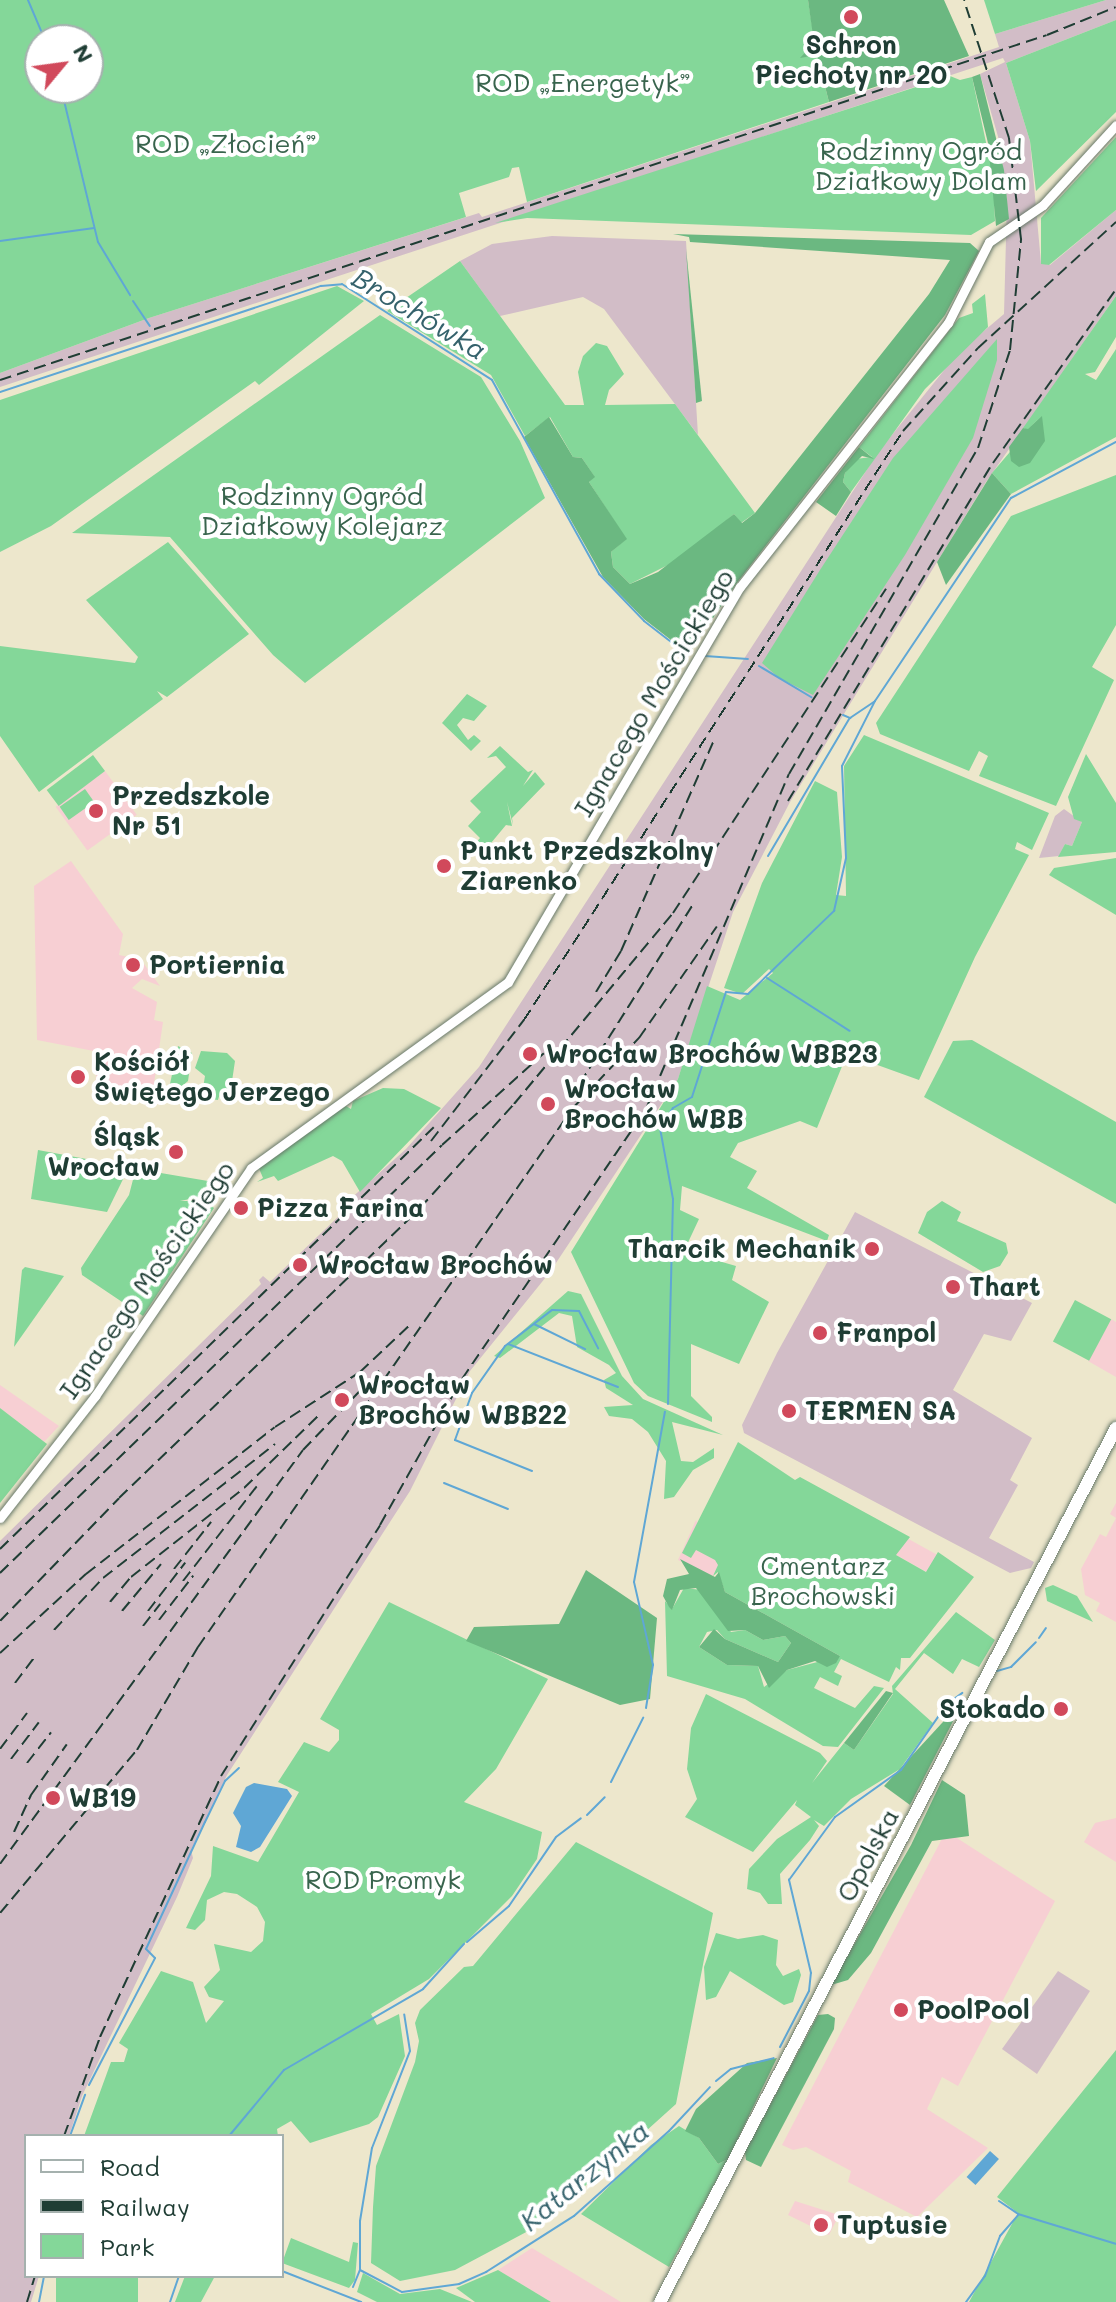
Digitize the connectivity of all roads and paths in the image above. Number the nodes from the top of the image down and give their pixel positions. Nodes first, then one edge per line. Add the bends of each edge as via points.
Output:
1 (1116, 125) edge
2 (1116, 1428) edge
3 (0, 1518) edge
4 (660, 2302) edge

1 - 3 street, Ignacego Mościckiego via 1054,195 989,242 948,323 740,587 508,982 251,1168 103,1384
2 - 4 main road, Opolska

